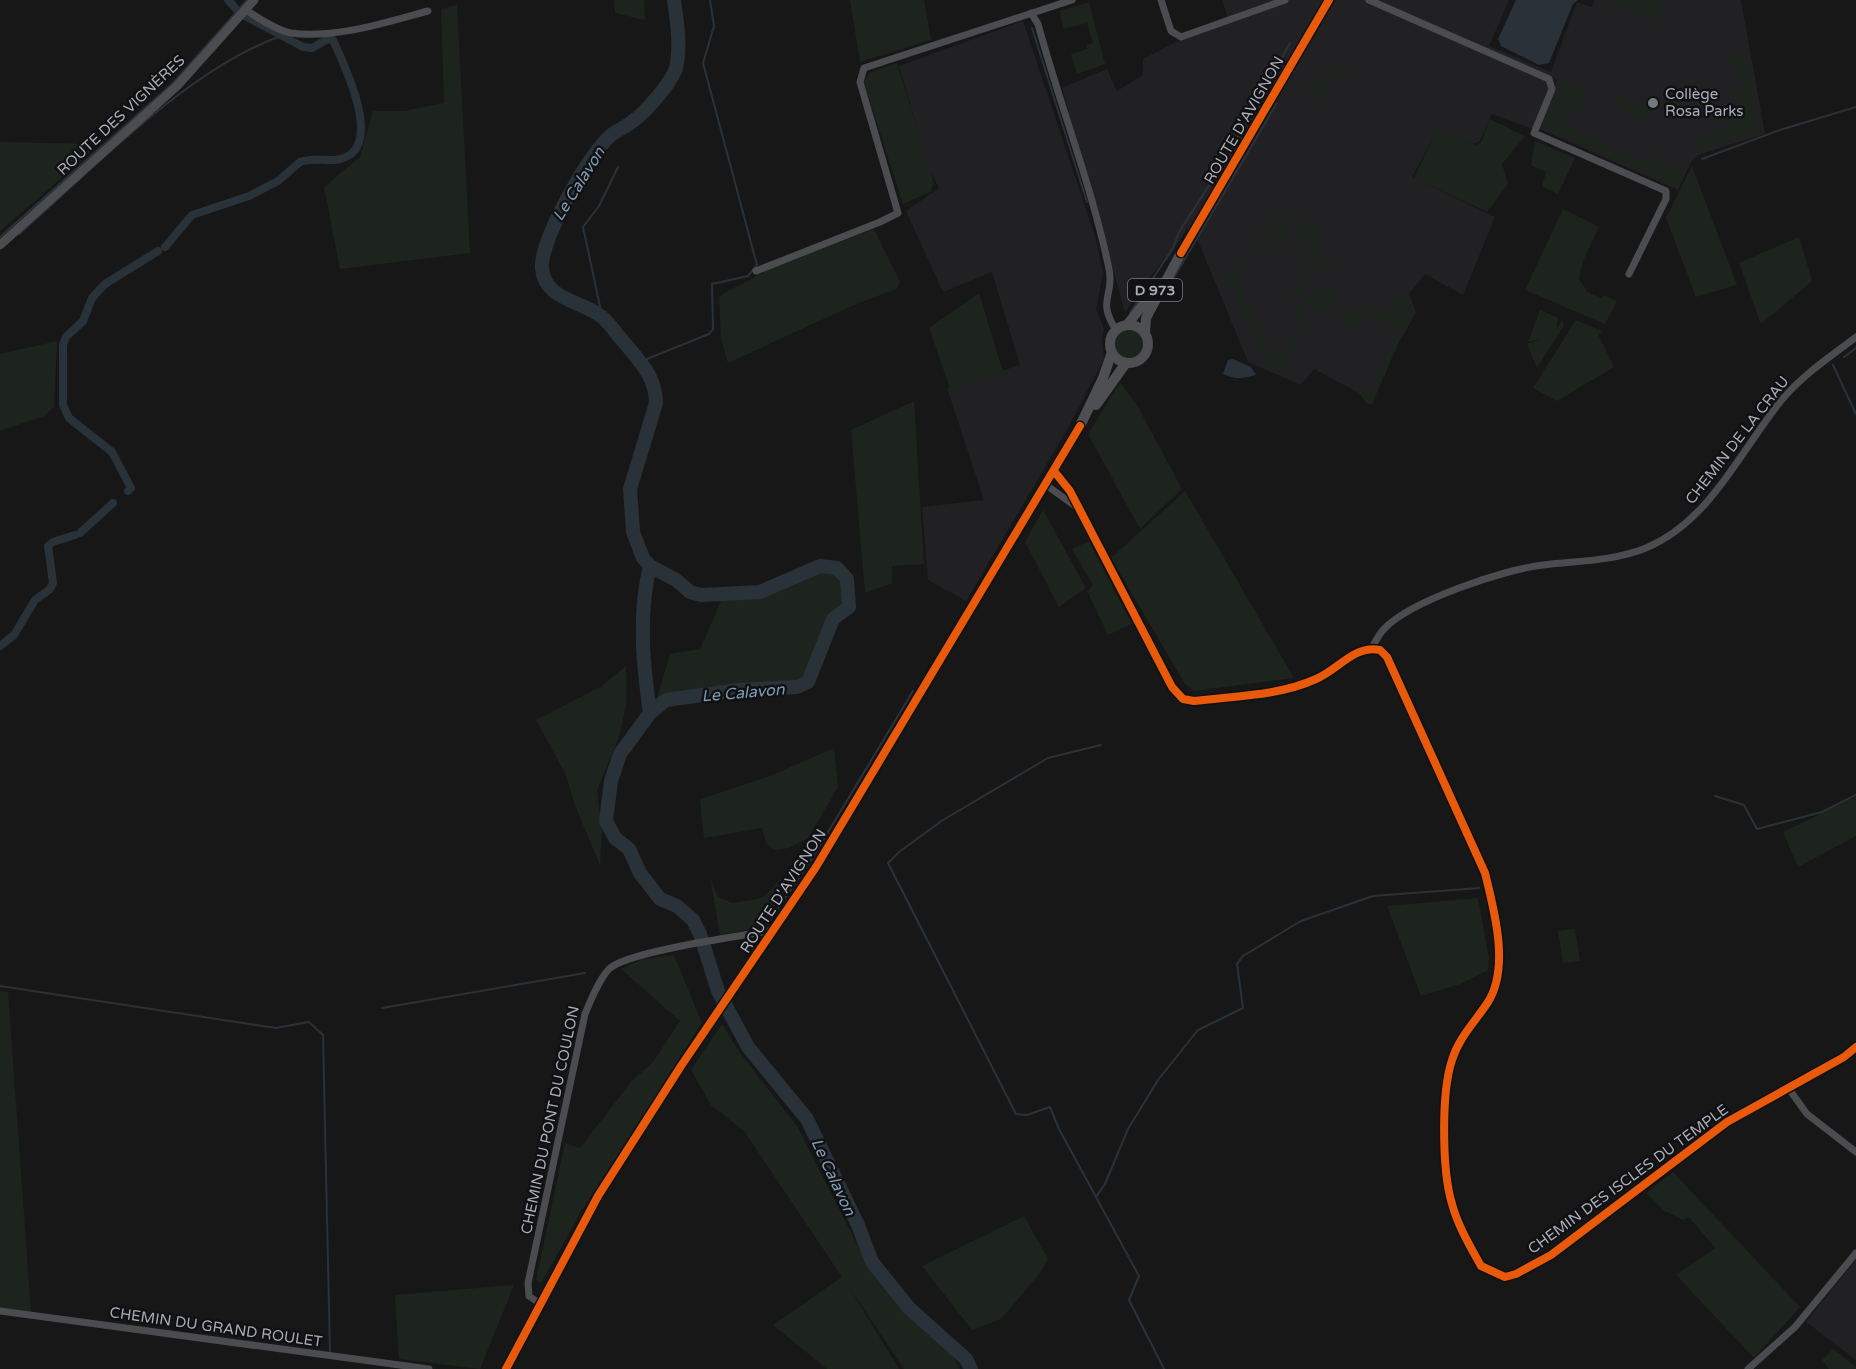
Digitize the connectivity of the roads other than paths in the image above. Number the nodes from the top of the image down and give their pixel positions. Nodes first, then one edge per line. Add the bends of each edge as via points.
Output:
1 (254, 0) edge
2 (1072, 0) edge
3 (1161, 0) edge
4 (1285, 0) edge
5 (1328, 0) edge
6 (1369, 0) edge
7 (428, 11) dead end
8 (243, 13) junction
9 (1031, 14) junction
10 (0, 245) edge
11 (1181, 253) junction
12 (756, 271) dead end
13 (1629, 274) dead end
14 (1127, 325) junction
15 (1116, 330) junction
16 (1145, 334) junction
17 (1856, 337) edge
18 (1112, 352) junction
19 (1126, 363) junction
20 (1080, 426) junction
21 (1054, 471) junction
22 (1046, 485) junction
23 (1079, 509) junction
24 (1372, 648) junction
25 (775, 930) junction
26 (1856, 1047) edge
27 (1789, 1089) junction
28 (1856, 1152) edge
29 (1856, 1253) edge
30 (539, 1303) junction
31 (0, 1311) edge
32 (429, 1369) edge
33 (506, 1369) edge
34 (1748, 1369) edge

1 - 8 street, ROUTE DES VIGNÈRES
2 - 9 street
3 - 4 street via 1171,31 1181,37
5 - 11 main road, ROUTE D'AVIGNON / D 973
6 - 13 street via 1549,80 1552,90 1534,133 1666,191 1666,199
7 - 8 street via 351,31 290,33
8 - 10 street, ROUTE DES VIGNÈRES via 177,86
9 - 12 street via 864,68 860,82 898,213
9 - 15 street via 1038,24 1098,227 1110,273 1106,310
11 - 14 main road, ROUTE D'AVIGNON / D 973
11 - 16 main road, ROUTE D'AVIGNON / D 973 via 1146,318
14 - 15 main road
14 - 16 main road
15 - 18 main road via 1110,340
16 - 19 main road via 1144,354 1137,361
17 - 24 street, CHEMIN DE LA CRAU via 1799,381 1703,507 1688,521 1647,547 1616,556 1520,569 1448,591 1384,628
18 - 19 main road
18 - 20 main road, ROUTE D'AVIGNON
19 - 20 main road, ROUTE D'AVIGNON
20 - 21 main road, ROUTE D'AVIGNON
21 - 22 main road, ROUTE D'AVIGNON
21 - 23 street
22 - 23 street
22 - 25 main road, ROUTE D'AVIGNON via 861,795
23 - 24 street via 1172,687 1183,699 1293,687 1323,676 1362,649
24 - 27 street, CHEMIN DES ISCLES DU TEMPLE via 1387,657 1395,673 1485,873 1490,894 1498,965 1494,987 1452,1060 1445,1110 1446,1177 1452,1205 1481,1266 1505,1277 1551,1255 1702,1139
25 - 30 main road, ROUTE D'AVIGNON via 598,1196
25 - 30 street, CHEMIN DU PONT DU COULON via 636,956 609,969 585,1014 528,1283 530,1296
26 - 27 street, CHEMIN DES ISCLES DU TEMPLE
27 - 28 street via 1807,1114
29 - 34 street via 1795,1327
30 - 33 main road, ROUTE D'AVIGNON
31 - 32 street, CHEMIN DU GRAND ROULET

